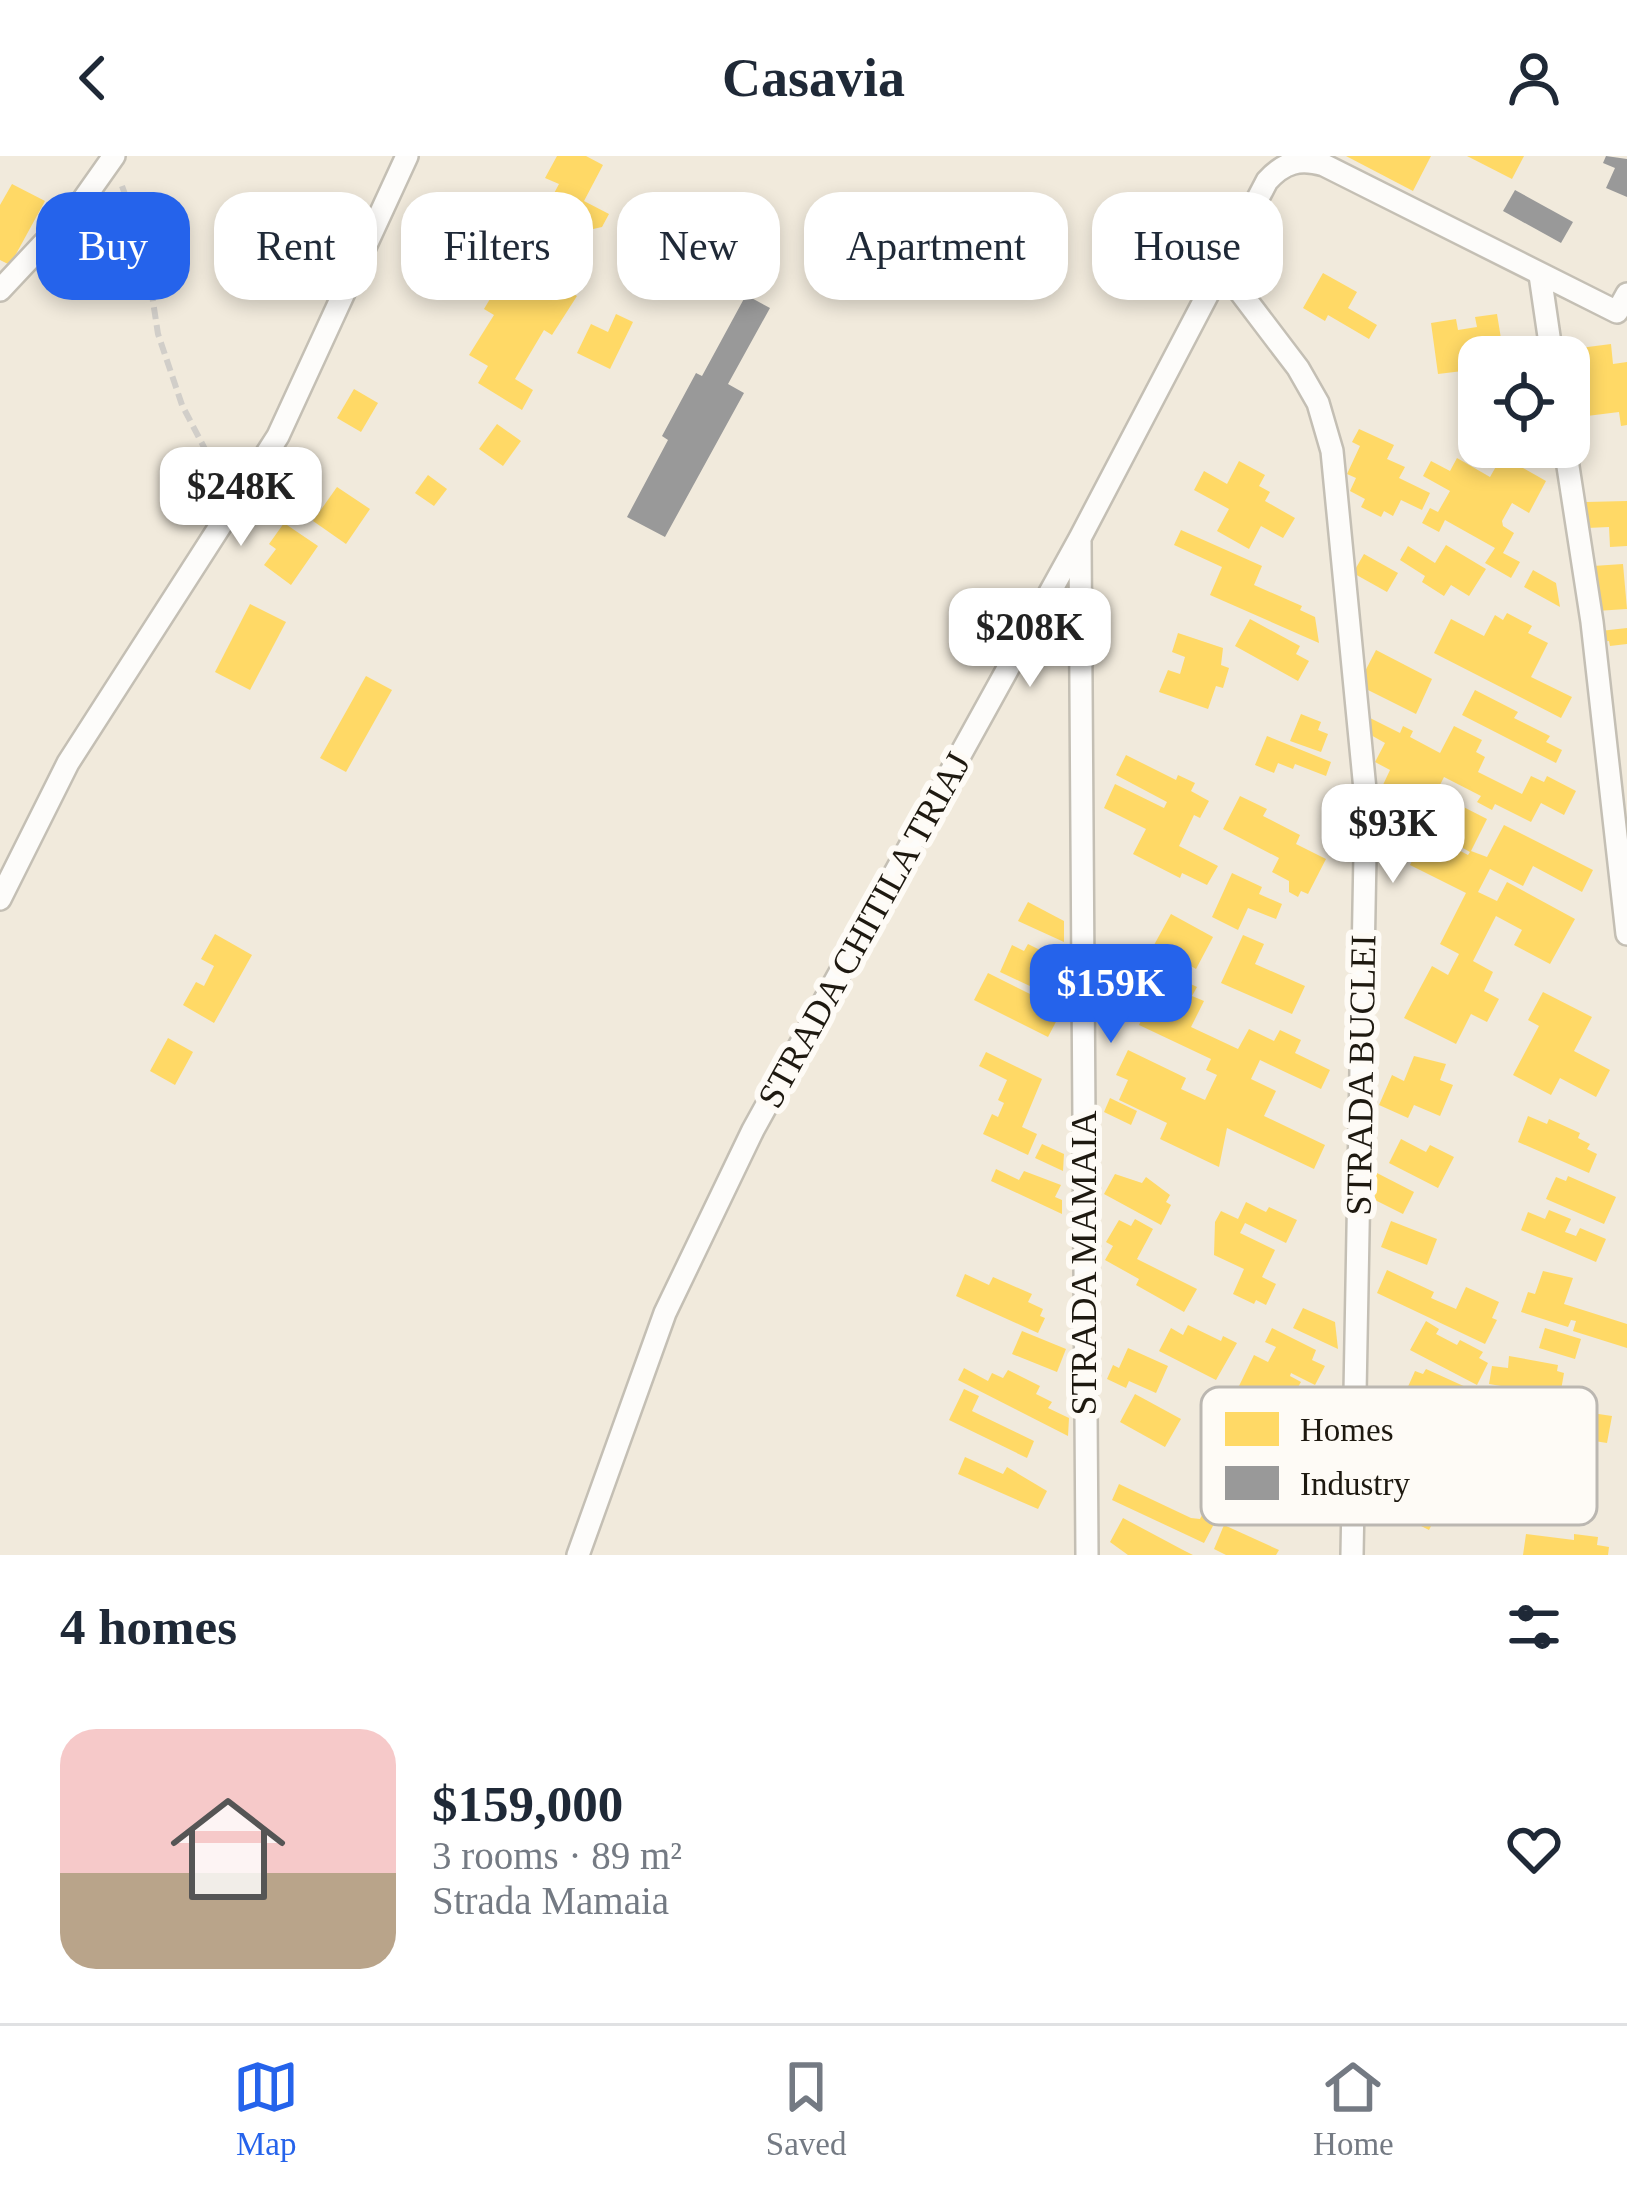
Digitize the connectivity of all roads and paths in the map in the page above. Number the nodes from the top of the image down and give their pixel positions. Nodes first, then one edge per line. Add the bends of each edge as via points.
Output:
1 (407, 156) edge
2 (113, 158) edge
3 (1262, 192) edge
4 (1540, 275) junction
5 (0, 290) edge
6 (1205, 300) edge
7 (1246, 300) edge
8 (1624, 308) edge
9 (1549, 336) edge
10 (1568, 468) edge
11 (235, 506) junction
12 (1080, 538) junction
13 (0, 899) edge
14 (1627, 934) edge
15 (1355, 1387) edge
16 (1353, 1525) edge
17 (578, 1555) edge
18 (1087, 1555) edge
19 (1352, 1555) edge

1 - 11 street via 278,436
2 - 5 street
2 - 11 path via 145,249 158,334 182,405
3 - 4 street, STRADA CHITILA TRIAJ via 1277,170 1302,160 1324,165
4 - 8 street, STRADA CHITILA TRIAJ
4 - 9 street
6 - 12 street, STRADA CHITILA TRIAJ
7 - 15 street, STRADA BUCLEI via 1318,403 1332,451 1366,800
10 - 14 street
11 - 13 street via 68,763
12 - 17 street, STRADA CHITILA TRIAJ via 713,1210 640,1376
12 - 18 street, STRADA MAMAIA
16 - 19 street, STRADA BUCLEI

